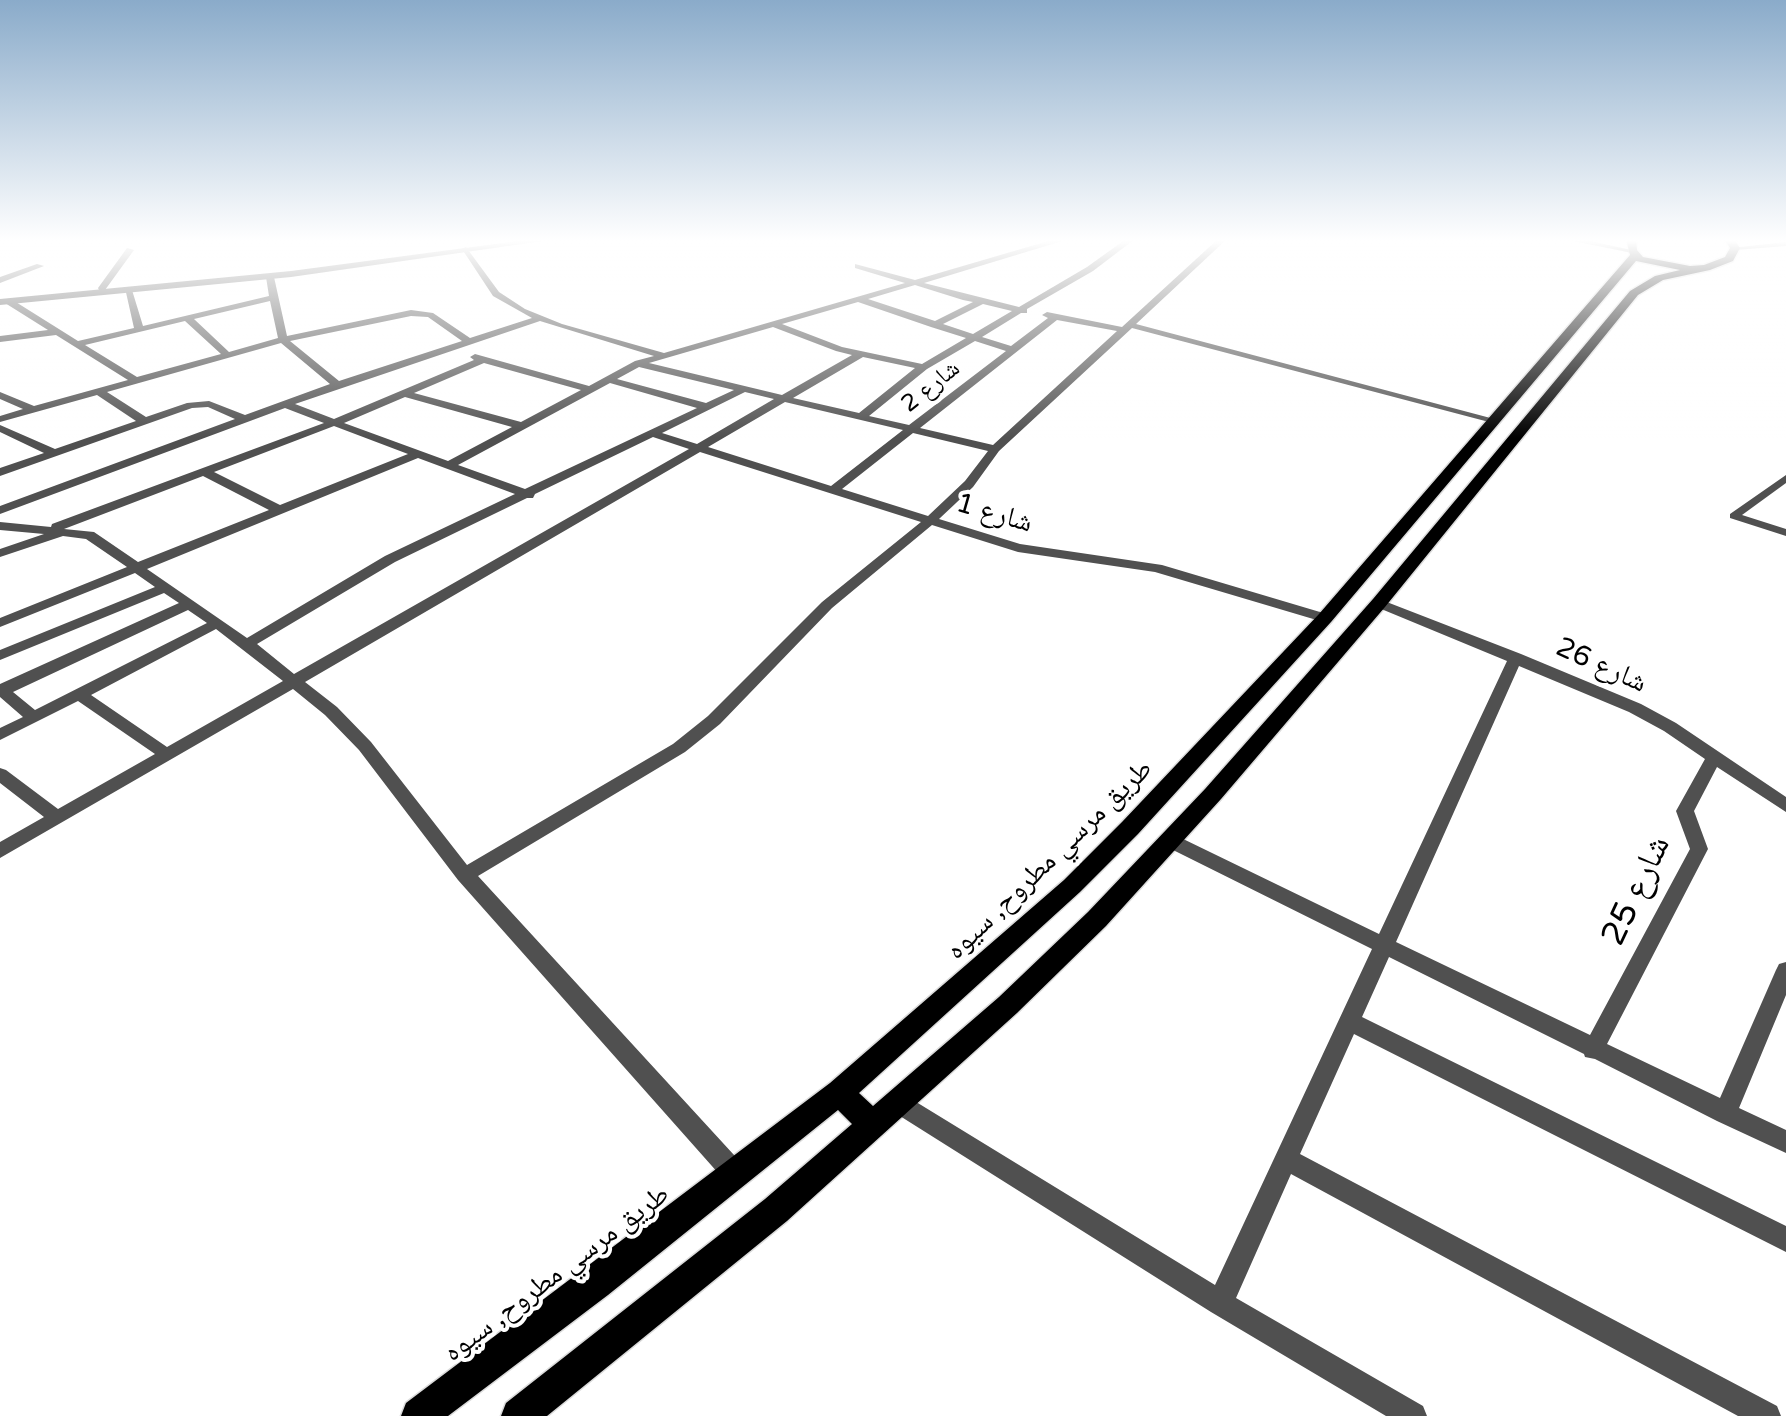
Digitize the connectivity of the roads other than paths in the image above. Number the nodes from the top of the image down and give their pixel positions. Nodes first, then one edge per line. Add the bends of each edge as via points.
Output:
1 (11, 305) edge
2 (132, 305) edge
3 (241, 305) edge
4 (277, 305) edge
5 (515, 305) edge
6 (842, 305) edge
7 (876, 305) edge
8 (975, 305) edge
9 (997, 305) edge
10 (1030, 305) edge
11 (1151, 305) edge
12 (1587, 305) edge
13 (1624, 305) edge
14 (1022, 310) junction
15 (1055, 317) junction
16 (187, 318) junction
17 (538, 319) junction
18 (773, 324) junction
19 (934, 325) junction
20 (1127, 327) junction
21 (139, 329) junction
22 (56, 332) junction
23 (972, 338) junction
24 (0, 339) edge
25 (283, 340) junction
26 (470, 342) junction
27 (77, 344) junction
28 (450, 349) junction
29 (1010, 349) junction
30 (861, 354) junction
31 (662, 355) junction
32 (228, 356) junction
33 (484, 359) junction
34 (639, 363) junction
35 (923, 367) junction
36 (607, 379) junction
37 (136, 381) junction
38 (337, 385) junction
39 (588, 389) junction
40 (744, 389) junction
41 (99, 392) junction
42 (404, 393) junction
43 (0, 395) edge
44 (786, 399) junction
45 (284, 404) junction
46 (707, 407) junction
47 (33, 410) junction
48 (861, 417) junction
49 (0, 419) edge
50 (245, 419) junction
51 (1493, 420) junction
52 (144, 421) junction
53 (336, 422) junction
54 (522, 426) junction
55 (0, 428) edge
56 (910, 429) junction
57 (654, 434) junction
58 (699, 448) junction
59 (995, 449) junction
60 (55, 453) junction
61 (418, 454) junction
62 (449, 465) junction
63 (0, 472) edge
64 (204, 472) junction
65 (1786, 478) edge
66 (833, 490) junction
67 (529, 495) junction
68 (0, 510) edge
69 (279, 510) junction
70 (931, 520) junction
71 (0, 526) edge
72 (57, 530) junction
73 (1786, 533) edge
74 (0, 553) edge
75 (137, 569) junction
76 (164, 588) junction
77 (1379, 603) junction
78 (189, 604) junction
79 (1325, 618) junction
80 (0, 623) edge
81 (217, 623) junction
82 (247, 644) junction
83 (0, 655) edge
84 (1516, 657) junction
85 (297, 681) junction
86 (1, 691) edge
87 (79, 694) junction
88 (34, 718) junction
89 (0, 735) edge
90 (168, 755) junction
91 (1714, 758) junction
92 (0, 774) edge
93 (1786, 806) edge
94 (57, 818) junction
95 (1171, 841) junction
96 (0, 851) edge
97 (465, 875) junction
98 (1384, 946) junction
99 (1786, 970) edge
100 (1349, 1021) junction
101 (1593, 1050) junction
102 (840, 1092) junction
103 (900, 1104) junction
104 (1725, 1114) junction
105 (873, 1127) junction
106 (1786, 1142) edge
107 (1286, 1159) junction
108 (736, 1175) junction
109 (1786, 1239) edge
110 (1220, 1303) junction
111 (419, 1416) edge
112 (519, 1416) edge
113 (1413, 1416) edge
114 (1767, 1416) edge

1 - 22 street
2 - 21 street
3 - 16 street
4 - 25 street
5 - 17 street
6 - 18 street
7 - 19 street
8 - 19 street
9 - 14 street
10 - 14 street
11 - 20 street
12 - 51 main road, طريق مرسي مطروح, سيوه
13 - 77 main road
14 - 15 street
14 - 23 street
15 - 20 street
15 - 29 street, شارع 2
16 - 21 street
16 - 32 street
17 - 26 street
17 - 31 street
18 - 30 street
18 - 31 street
19 - 23 street
20 - 51 street
20 - 59 street
21 - 27 street
22 - 24 street
22 - 27 street
23 - 29 street
23 - 35 street
25 - 26 street via 411,313 430,315
25 - 32 street
25 - 38 street
26 - 28 street
27 - 37 street
28 - 33 street
28 - 38 street
29 - 56 street, شارع 2
30 - 35 street
30 - 44 street
31 - 34 street
32 - 37 street
33 - 39 street
33 - 42 street
34 - 36 street
34 - 40 street
35 - 48 street
36 - 39 street
36 - 46 street
37 - 41 street
38 - 45 street
39 - 54 street
40 - 44 street
40 - 46 street
41 - 47 street
41 - 52 street
42 - 53 street
42 - 54 street
43 - 47 street
44 - 48 street
44 - 58 street
45 - 50 street
45 - 53 street
46 - 57 street
47 - 49 street
48 - 56 street
50 - 52 street via 204,403
50 - 68 street
51 - 79 main road, طريق مرسي مطروح, سيوه
52 - 60 street
53 - 61 street
53 - 64 street
54 - 62 street
55 - 60 street
56 - 59 street
56 - 66 street, شارع 2
57 - 58 street, شارع 1
57 - 67 street
58 - 66 street, شارع 1
58 - 85 street
59 - 70 street via 969,484
60 - 63 street
61 - 62 street
61 - 69 street
62 - 67 street
64 - 69 street
64 - 72 street
65 - 73 lane via 1734,516
66 - 70 street, شارع 1
67 - 82 street via 390,559
69 - 75 street
70 - 79 street, شارع 1 via 1049,554 1157,568
70 - 97 street via 827,605 714,720 679,748
71 - 72 street
72 - 74 street
72 - 75 street via 89,535
75 - 76 street
75 - 80 street
76 - 78 street
76 - 83 street
77 - 84 street, شارع 26
77 - 95 main road
78 - 81 street
78 - 86 street
79 - 102 main road, طريق مرسي مطروح, سيوه via 1072,886
81 - 82 street
81 - 87 street
82 - 85 street
84 - 91 street, شارع 26 via 1635,708
84 - 98 street
85 - 90 street
85 - 97 street via 350,729
86 - 88 street
87 - 88 street
87 - 90 street
88 - 89 street
90 - 94 street
91 - 93 street, شارع 26
91 - 101 street, شارع 25 via 1685,811 1699,849
92 - 94 street
94 - 96 street
95 - 98 street
95 - 103 main road via 1008,1005
97 - 108 street
98 - 100 street
98 - 101 street
99 - 104 street
100 - 107 street
100 - 109 street
101 - 104 street
102 - 105 main road
102 - 108 main road, طريق مرسي مطروح, سيوه
103 - 105 main road
103 - 110 street
104 - 106 street
105 - 112 main road via 627,1333
107 - 110 street
107 - 114 street
108 - 111 main road, طريق مرسي مطروح, سيوه
110 - 113 street

